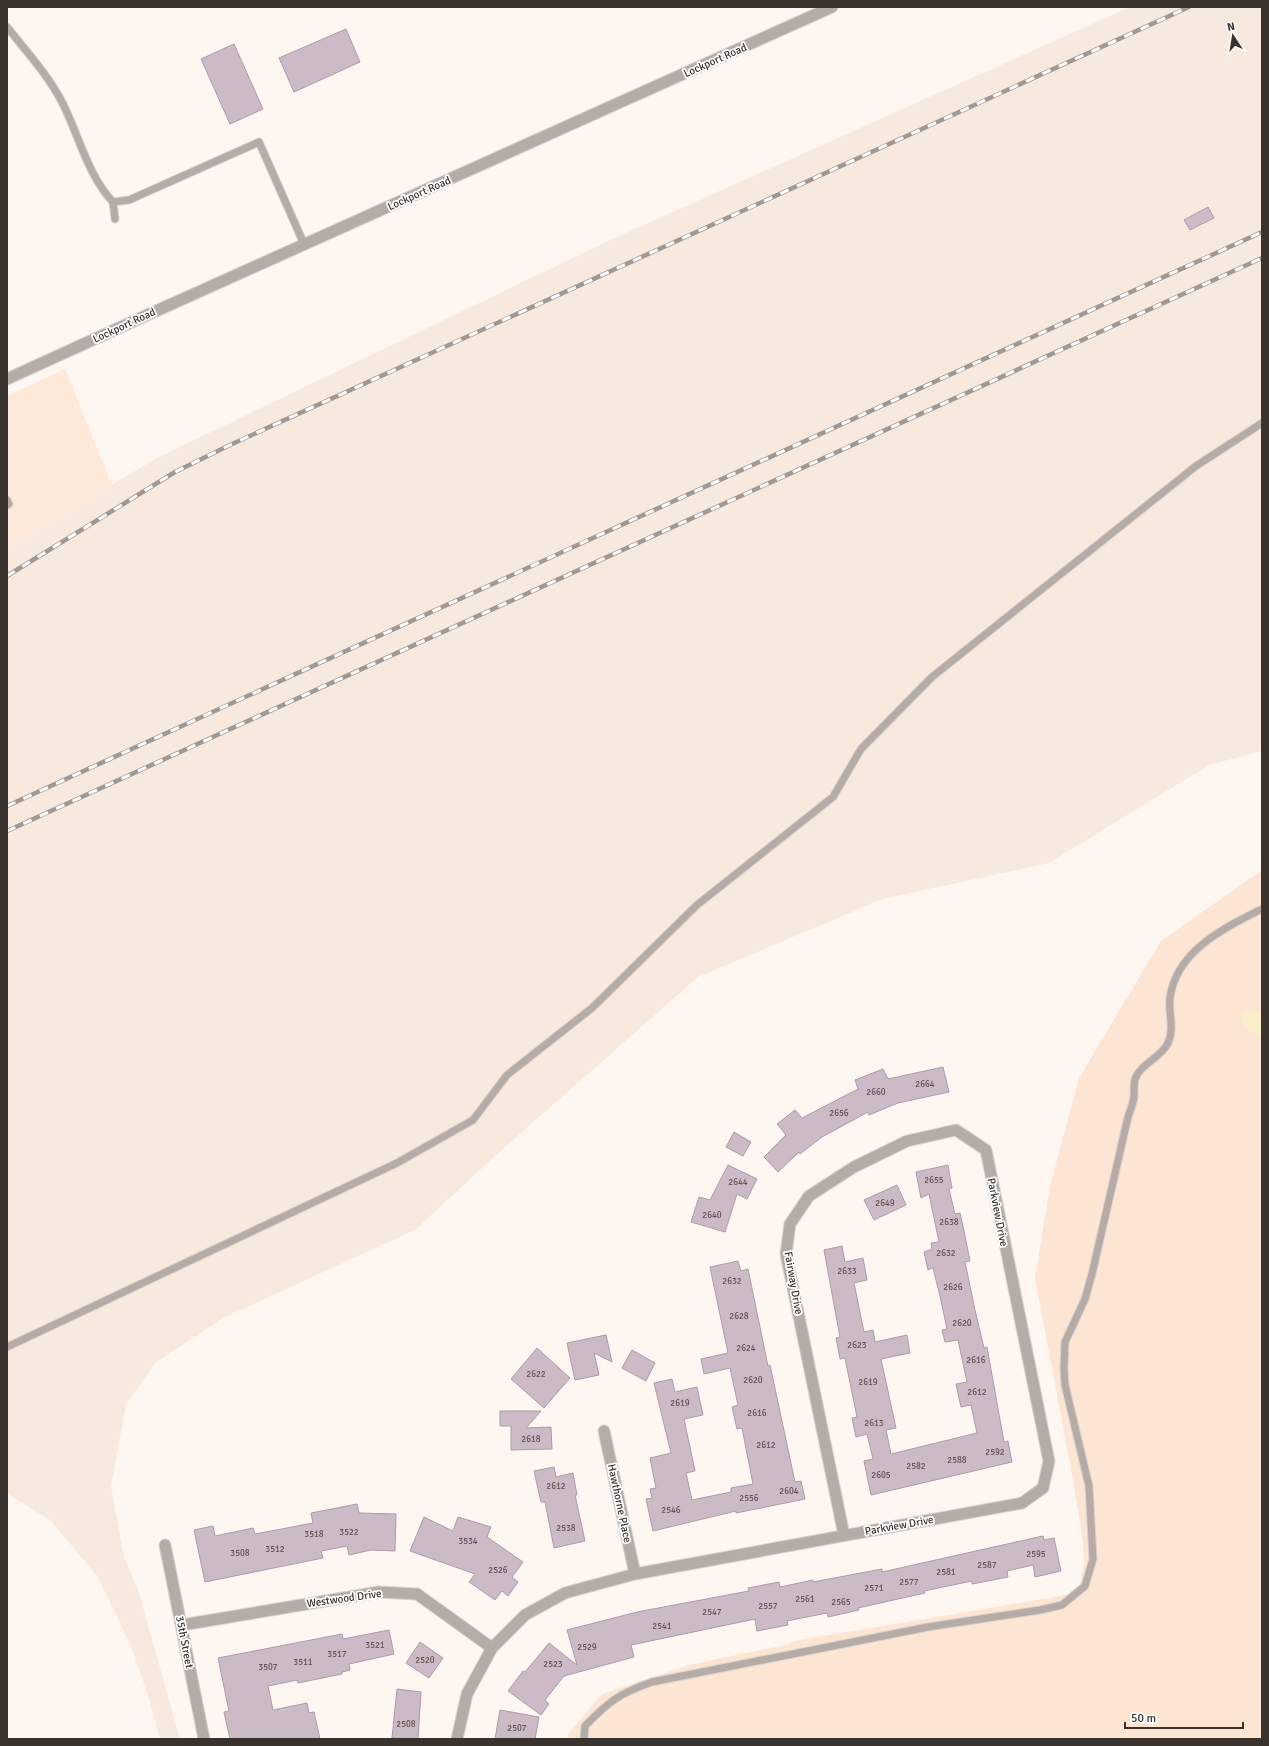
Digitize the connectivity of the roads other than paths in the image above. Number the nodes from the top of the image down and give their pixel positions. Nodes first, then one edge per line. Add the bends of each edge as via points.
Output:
1 (832, 7) edge
2 (7, 27) edge
3 (113, 202) junction
4 (114, 219) dead end
5 (304, 244) junction
6 (7, 379) edge
7 (1262, 423) edge
8 (7, 500) edge
9 (7, 505) edge
10 (1262, 908) edge
11 (956, 1130) joint
12 (7, 1347) edge
13 (604, 1431) dead end
14 (844, 1535) junction
15 (165, 1545) dead end
16 (635, 1574) junction
17 (182, 1625) junction
18 (492, 1648) junction
19 (204, 1739) edge
20 (457, 1739) edge
21 (584, 1739) edge

1 - 5 street, Lockport Road
2 - 3 lane via 34,60 63,103 101,190
3 - 4 lane
3 - 5 lane via 129,200 259,142
5 - 6 street, Lockport Road
7 - 12 lane via 1196,466 932,677 861,749 833,797 697,905 592,1008 507,1074 474,1120 398,1163
8 - 9 lane
10 - 21 lane via 1206,941 1182,965 1172,981 1169,1000 1172,1023 1170,1038 1157,1057 1148,1062 1136,1078 1133,1105 1092,1274 1085,1299 1065,1342 1065,1385 1089,1486 1092,1559 1085,1586 1062,1605 1040,1610 928,1627 652,1682 616,1697 602,1708 585,1726
11 - 14 street, Fairway Drive via 907,1141 854,1167 809,1196 790,1224 786,1254
11 - 14 street, Parkview Drive via 986,1150 1048,1461 1044,1488 1022,1503
13 - 16 street, Hawthorne Place
14 - 16 street, Parkview Drive
15 - 17 street, 35th Street
16 - 18 street, Parkview Drive via 565,1593 525,1615
17 - 18 street, Westwood Drive via 380,1592 417,1594
17 - 19 street, 35th Street
18 - 20 street, Parkview Drive via 467,1694

